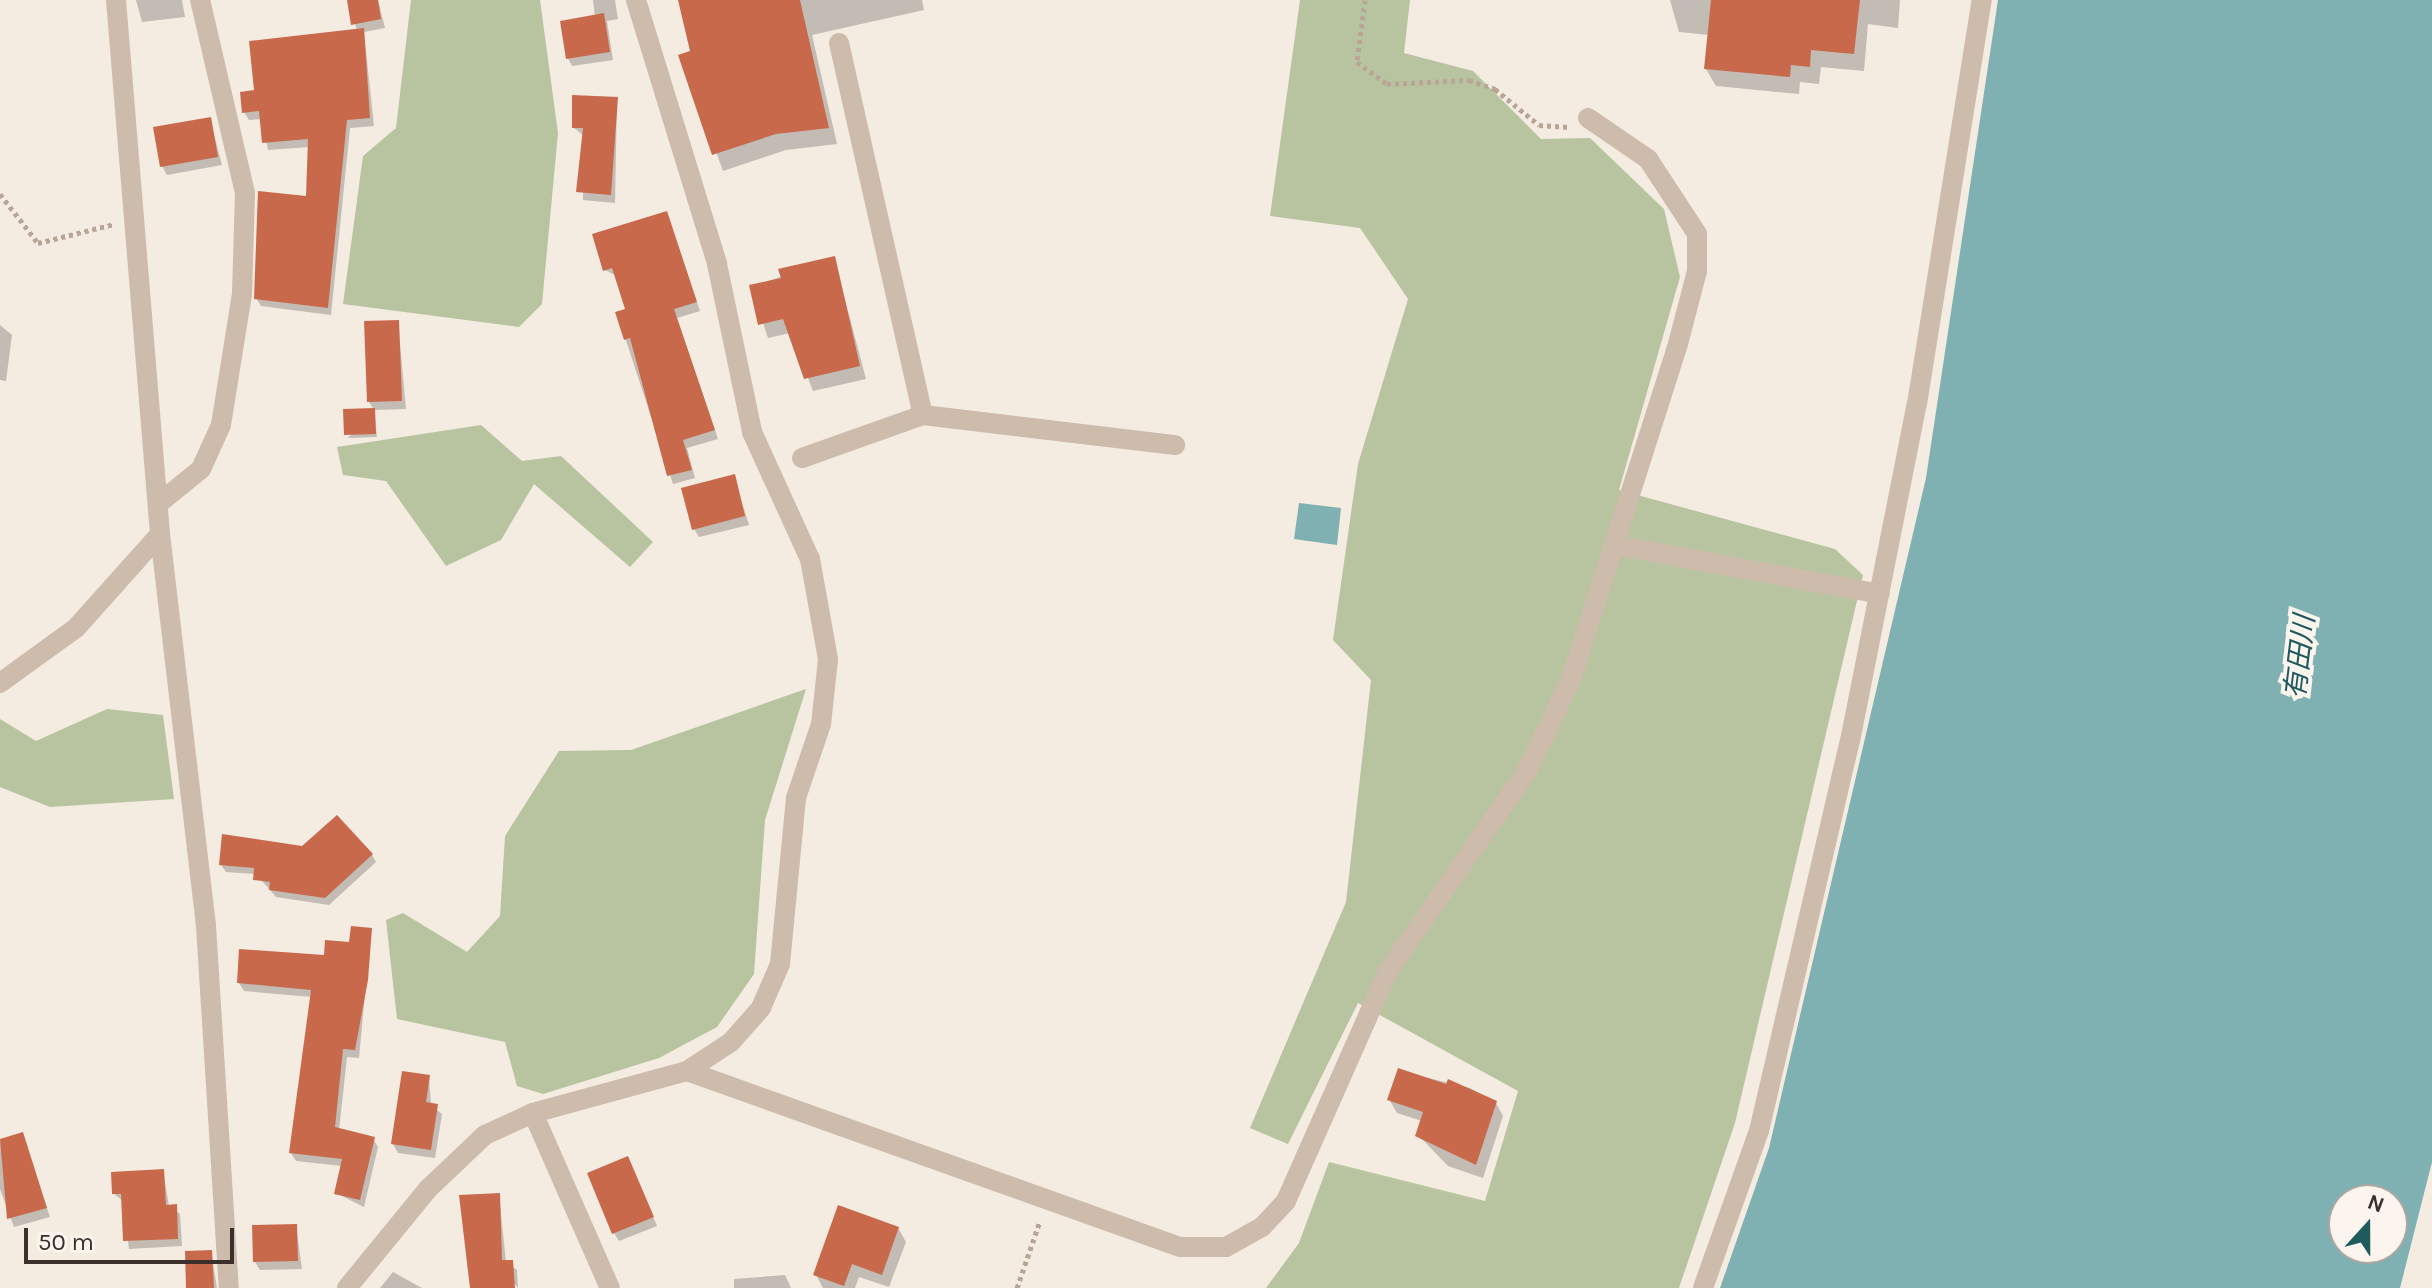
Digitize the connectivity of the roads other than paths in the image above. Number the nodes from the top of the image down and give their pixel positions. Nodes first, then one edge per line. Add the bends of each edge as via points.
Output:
1 (116, 0) edge
2 (200, 0) edge
3 (636, 0) edge
4 (1982, 0) edge
5 (839, 43) dead end
6 (1588, 118) road end
7 (923, 415) junction
8 (1175, 445) dead end
9 (802, 458) dead end
10 (158, 504) junction
11 (160, 534) junction
12 (1614, 545) junction
13 (1880, 594) junction
14 (0, 683) edge
15 (687, 1071) junction
16 (533, 1113) junction
17 (229, 1288) edge
18 (347, 1288) edge
19 (610, 1288) edge
20 (1703, 1288) edge

1 - 10 street
2 - 10 street via 245,193 242,294 221,425 201,469
3 - 15 street via 717,264 752,432 810,559 828,659 821,724 796,798 780,964 761,1008 731,1042
4 - 13 street
5 - 7 street
6 - 12 street via 1648,159 1697,234 1697,271 1678,344
7 - 8 street
7 - 9 street
10 - 11 street
11 - 14 street via 76,628
11 - 17 street via 206,926
12 - 13 street
12 - 15 street via 1571,679 1527,771 1388,971 1286,1201 1262,1227 1226,1247 1180,1247
13 - 20 street via 1759,1131
15 - 16 street
16 - 18 street via 485,1135
16 - 19 street

